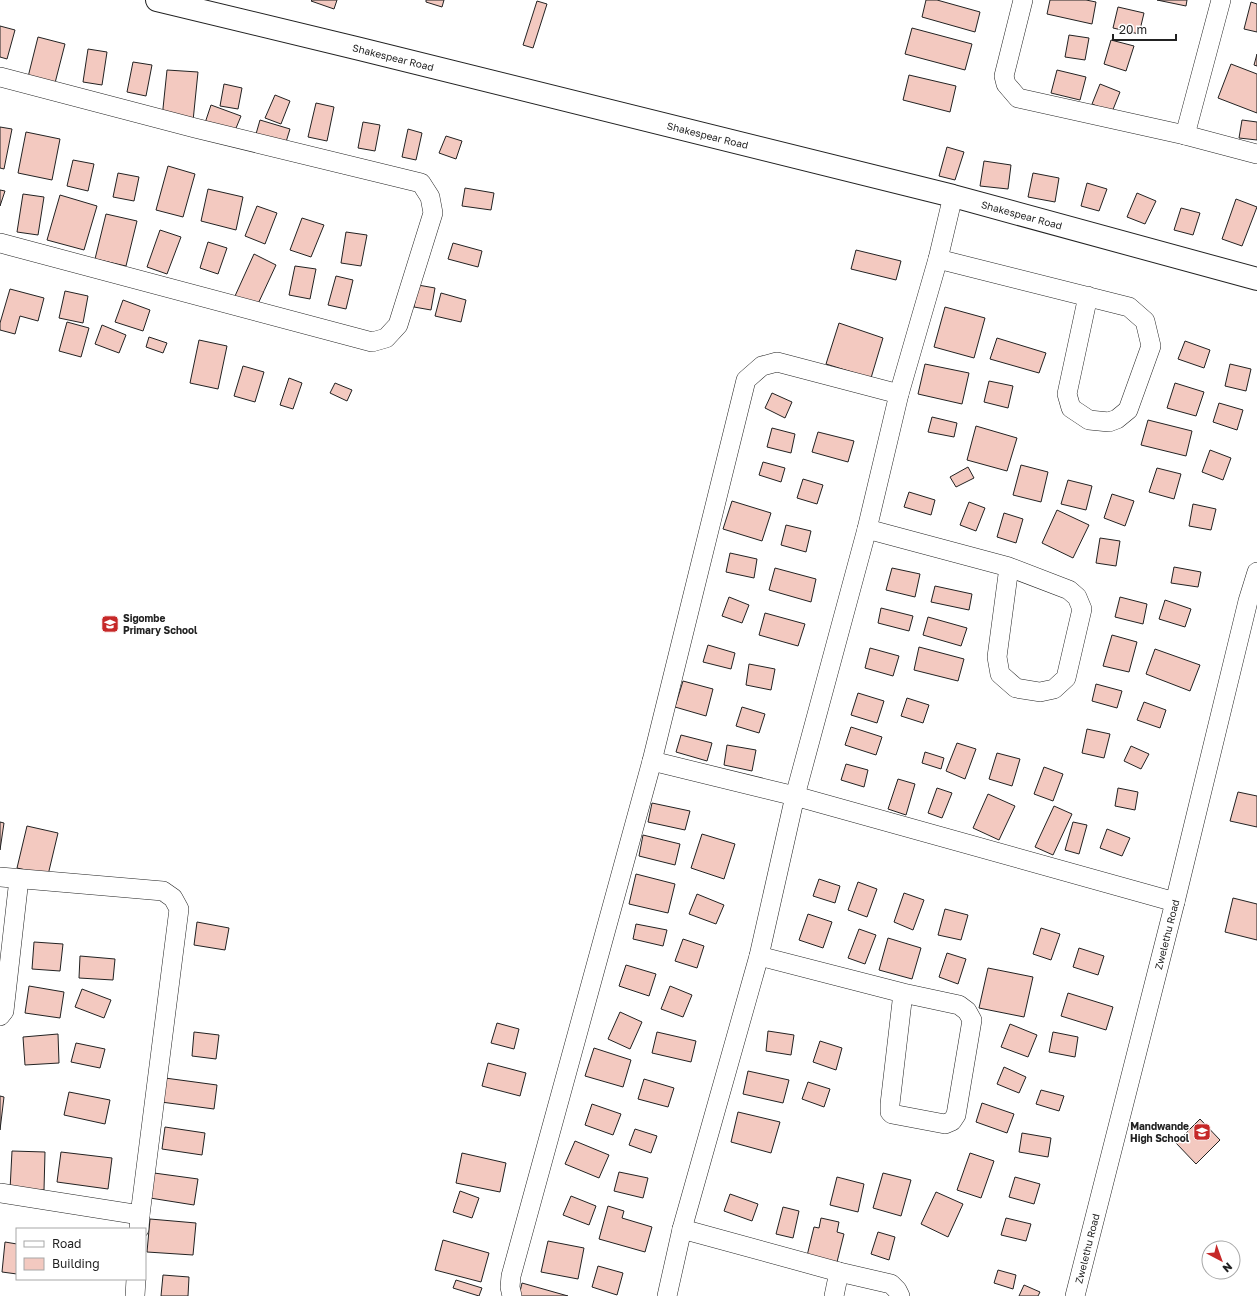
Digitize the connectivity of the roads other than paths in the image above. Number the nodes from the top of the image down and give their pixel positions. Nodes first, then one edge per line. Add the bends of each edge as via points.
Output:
1 (157, 0) edge
2 (1023, 0) edge
3 (1221, 0) edge
4 (0, 77) edge
5 (1185, 135) junction
6 (1257, 154) edge
7 (952, 196) junction
8 (0, 243) edge
9 (938, 260) junction
10 (1257, 279) edge
11 (1088, 296) junction
12 (899, 394) junction
13 (867, 529) junction
14 (1009, 567) junction
15 (1257, 572) edge
16 (1253, 603) edge
17 (652, 761) junction
18 (795, 796) junction
19 (0, 877) edge
20 (19, 879) junction
21 (1175, 902) junction
22 (759, 956) junction
23 (903, 993) junction
24 (0, 1016) edge
25 (0, 1193) edge
26 (139, 1222) edge
27 (682, 1229) junction
28 (839, 1272) junction
29 (136, 1280) edge
30 (135, 1296) edge
31 (512, 1296) edge
32 (667, 1296) edge
33 (834, 1296) edge
34 (900, 1296) edge
35 (1075, 1296) edge

1 - 7 street, Shakespear Road
2 - 5 street via 1004,76 1006,84 1018,98
3 - 5 street
4 - 8 street via 194,128 421,183 430,197 433,213 398,326 386,338 372,342
5 - 6 street
7 - 9 street
7 - 10 street, Shakespear Road
9 - 11 street
9 - 12 street
11 - 11 street via 1129,306 1145,321 1151,346 1128,410 1117,419 1108,422 1089,420 1071,408 1067,394
12 - 13 street
12 - 17 street via 778,362 762,366 746,380
13 - 14 street
13 - 18 street
14 - 14 street via 1069,590 1077,597 1082,609 1066,678 1054,689 1040,692 1016,688 1000,674 997,657
15 - 16 street, Zwelethu Road
16 - 21 street, Zwelethu Road
17 - 18 street
17 - 31 street via 511,1276
18 - 21 street
18 - 22 street
19 - 20 street
20 - 24 street via 4,1011
20 - 26 street via 163,891 173,898 179,909
21 - 35 street, Zwelethu Road
22 - 23 street
22 - 27 street
23 - 23 street via 960,1005 972,1020 956,1115 952,1121 945,1124 890,1112
25 - 26 street
27 - 28 street
27 - 32 street
28 - 33 street
28 - 34 street via 891,1284
29 - 30 street

